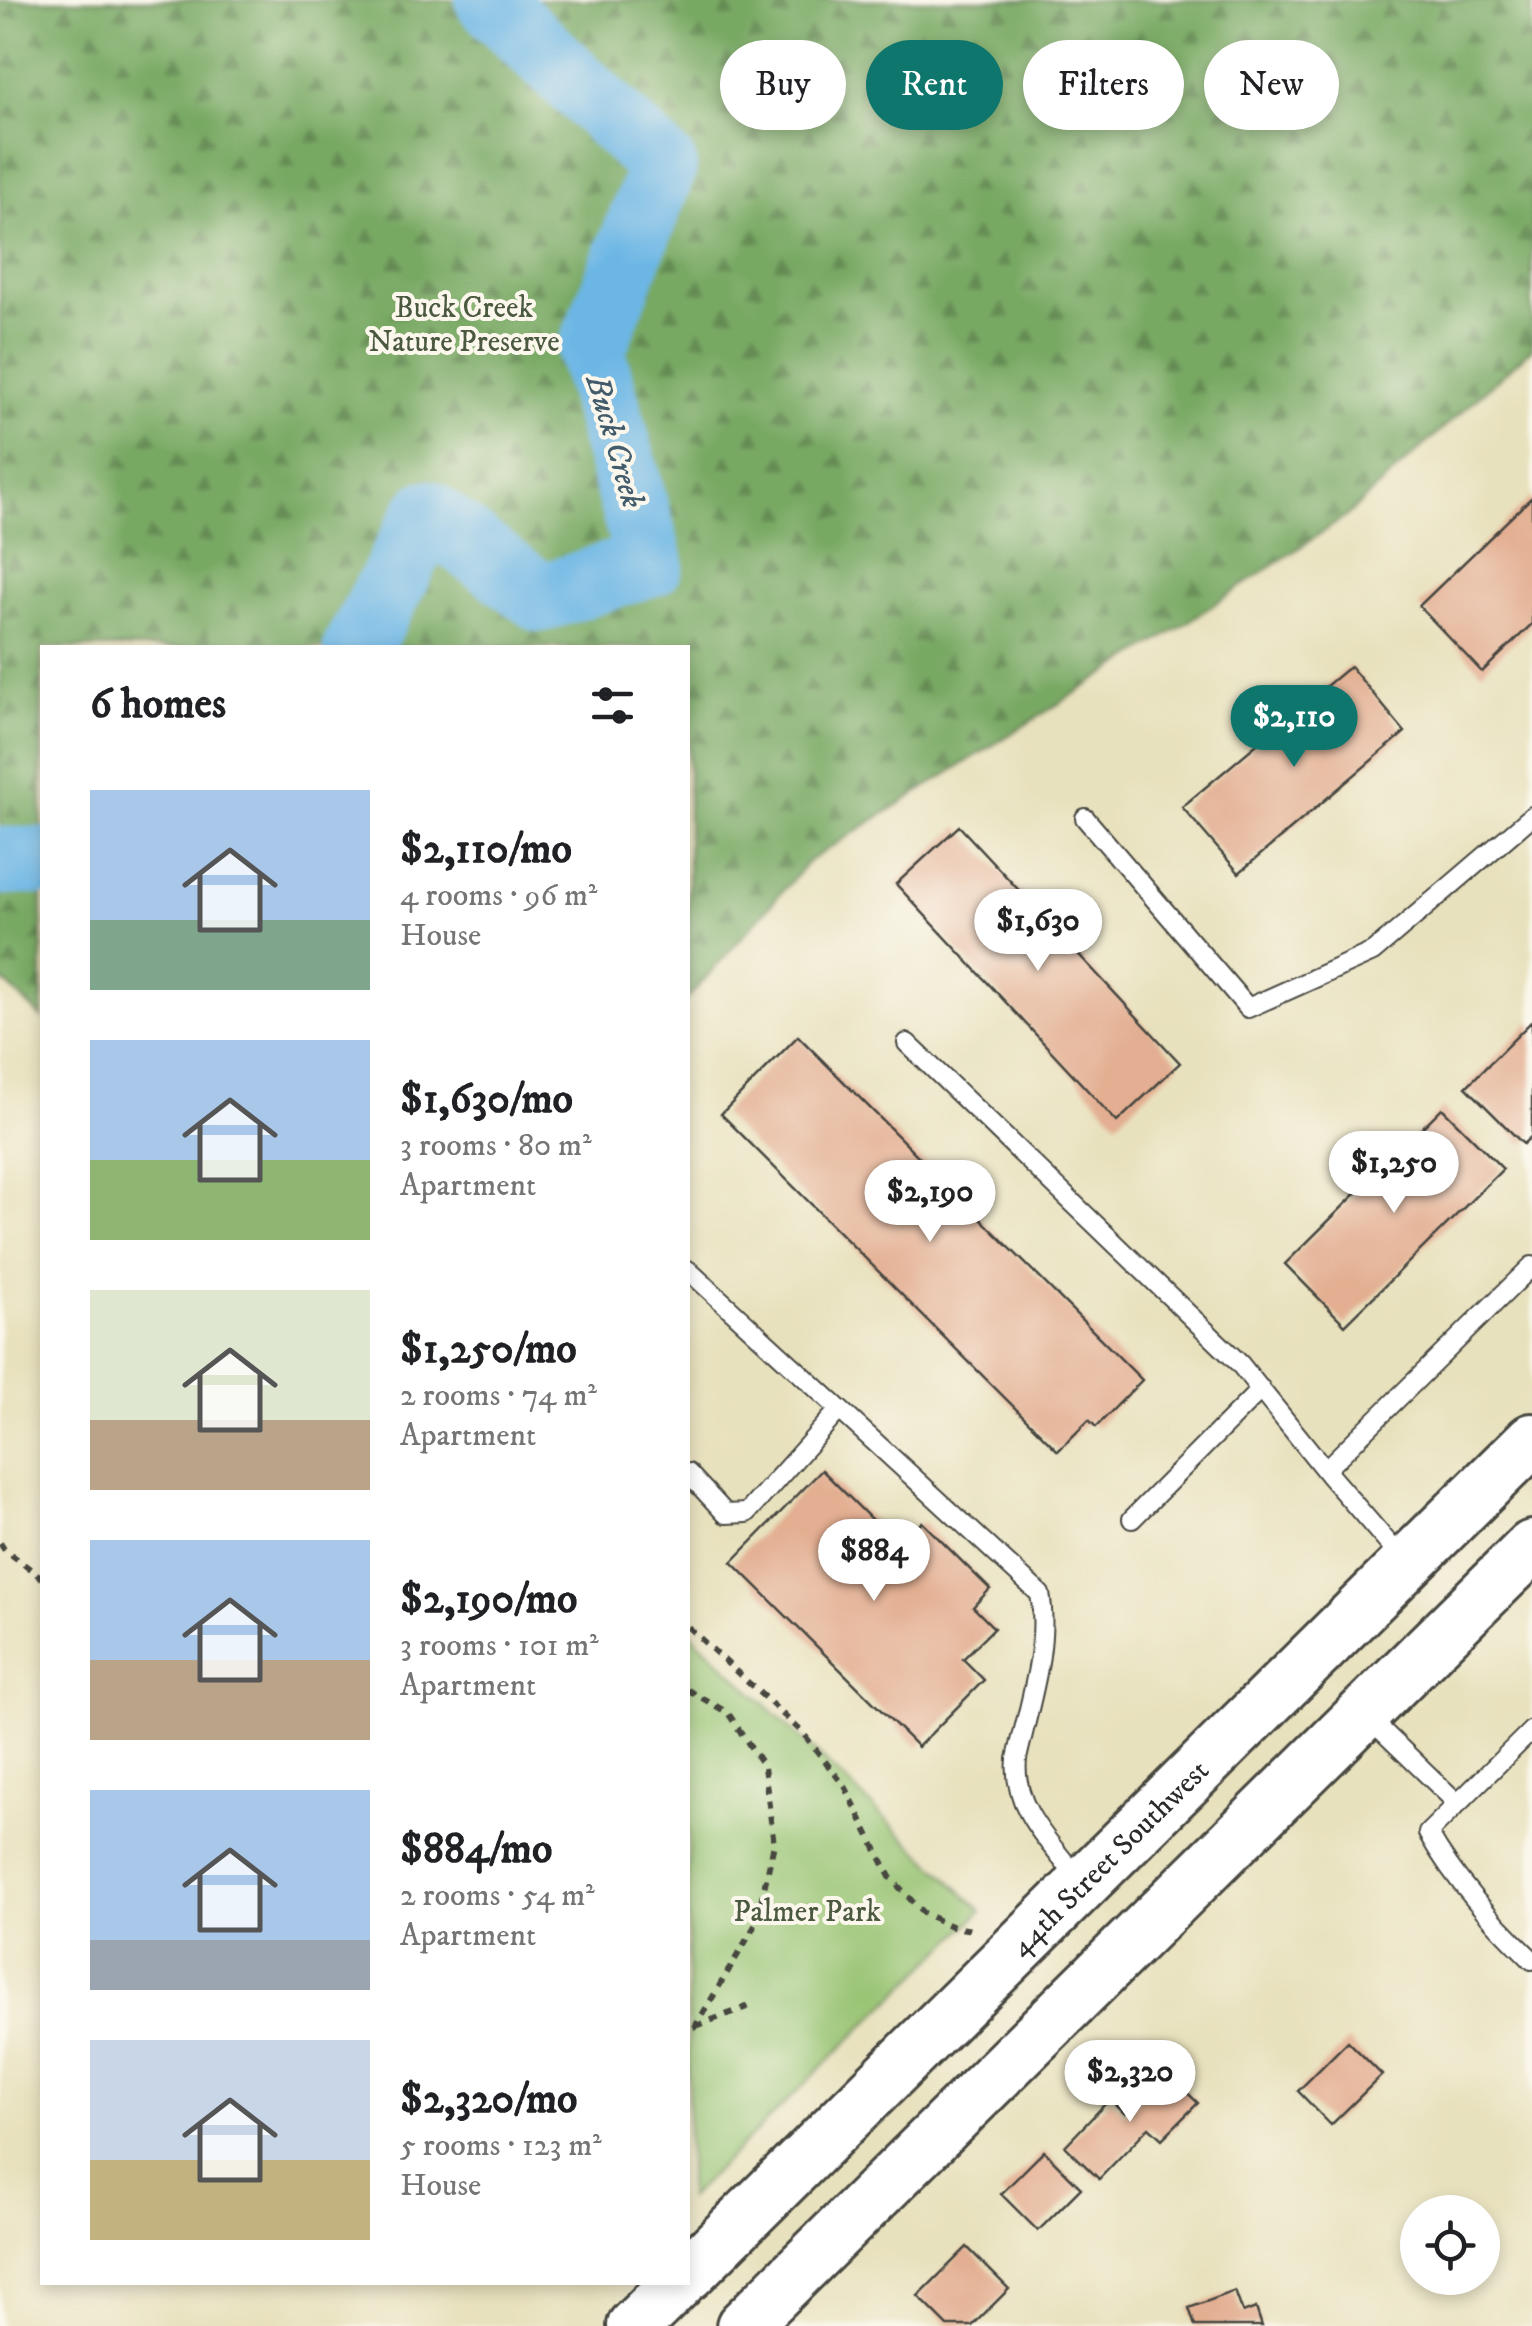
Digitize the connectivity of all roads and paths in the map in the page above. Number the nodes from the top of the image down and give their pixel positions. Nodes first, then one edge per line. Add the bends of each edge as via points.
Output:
1 (1085, 818) dead end
2 (1529, 823) edge
3 (906, 1043) dead end
4 (1532, 1266) edge
5 (690, 1272) edge
6 (1260, 1389) junction
7 (839, 1410) junction
8 (1532, 1440) edge
9 (1326, 1470) junction
10 (690, 1474) edge
11 (1132, 1519) dead end
12 (0, 1543) edge
13 (1532, 1546) edge
14 (1406, 1563) junction
15 (40, 1576) edge
16 (690, 1628) edge
17 (690, 1691) edge
18 (1364, 1713) junction
19 (1532, 1730) edge
20 (1457, 1804) junction
21 (1082, 1884) junction
22 (974, 1931) dead end
23 (1532, 1960) edge
24 (752, 2004) dead end
25 (691, 2028) edge
26 (690, 2272) edge
27 (676, 2285) edge
28 (634, 2326) edge
29 (742, 2326) edge

1 - 2 lane via 1248,1008 1372,952
3 - 6 lane
4 - 9 lane
5 - 7 lane
6 - 9 lane
6 - 11 lane
7 - 10 lane via 747,1514 726,1514
7 - 21 lane via 1040,1594 1044,1637 1014,1779 1030,1817
8 - 14 main road, 44th Street Southwest
9 - 14 lane
12 - 15 path
13 - 18 main road
14 - 21 main road, 44th Street Southwest
16 - 22 path via 802,1732 846,1788 890,1878 924,1913
17 - 25 path via 728,1714 764,1767 774,1844 756,1924
18 - 20 lane
18 - 29 main road
19 - 20 lane
20 - 23 lane via 1428,1833 1443,1860
21 - 26 main road, 44th Street Southwest
24 - 25 path
27 - 28 main road

